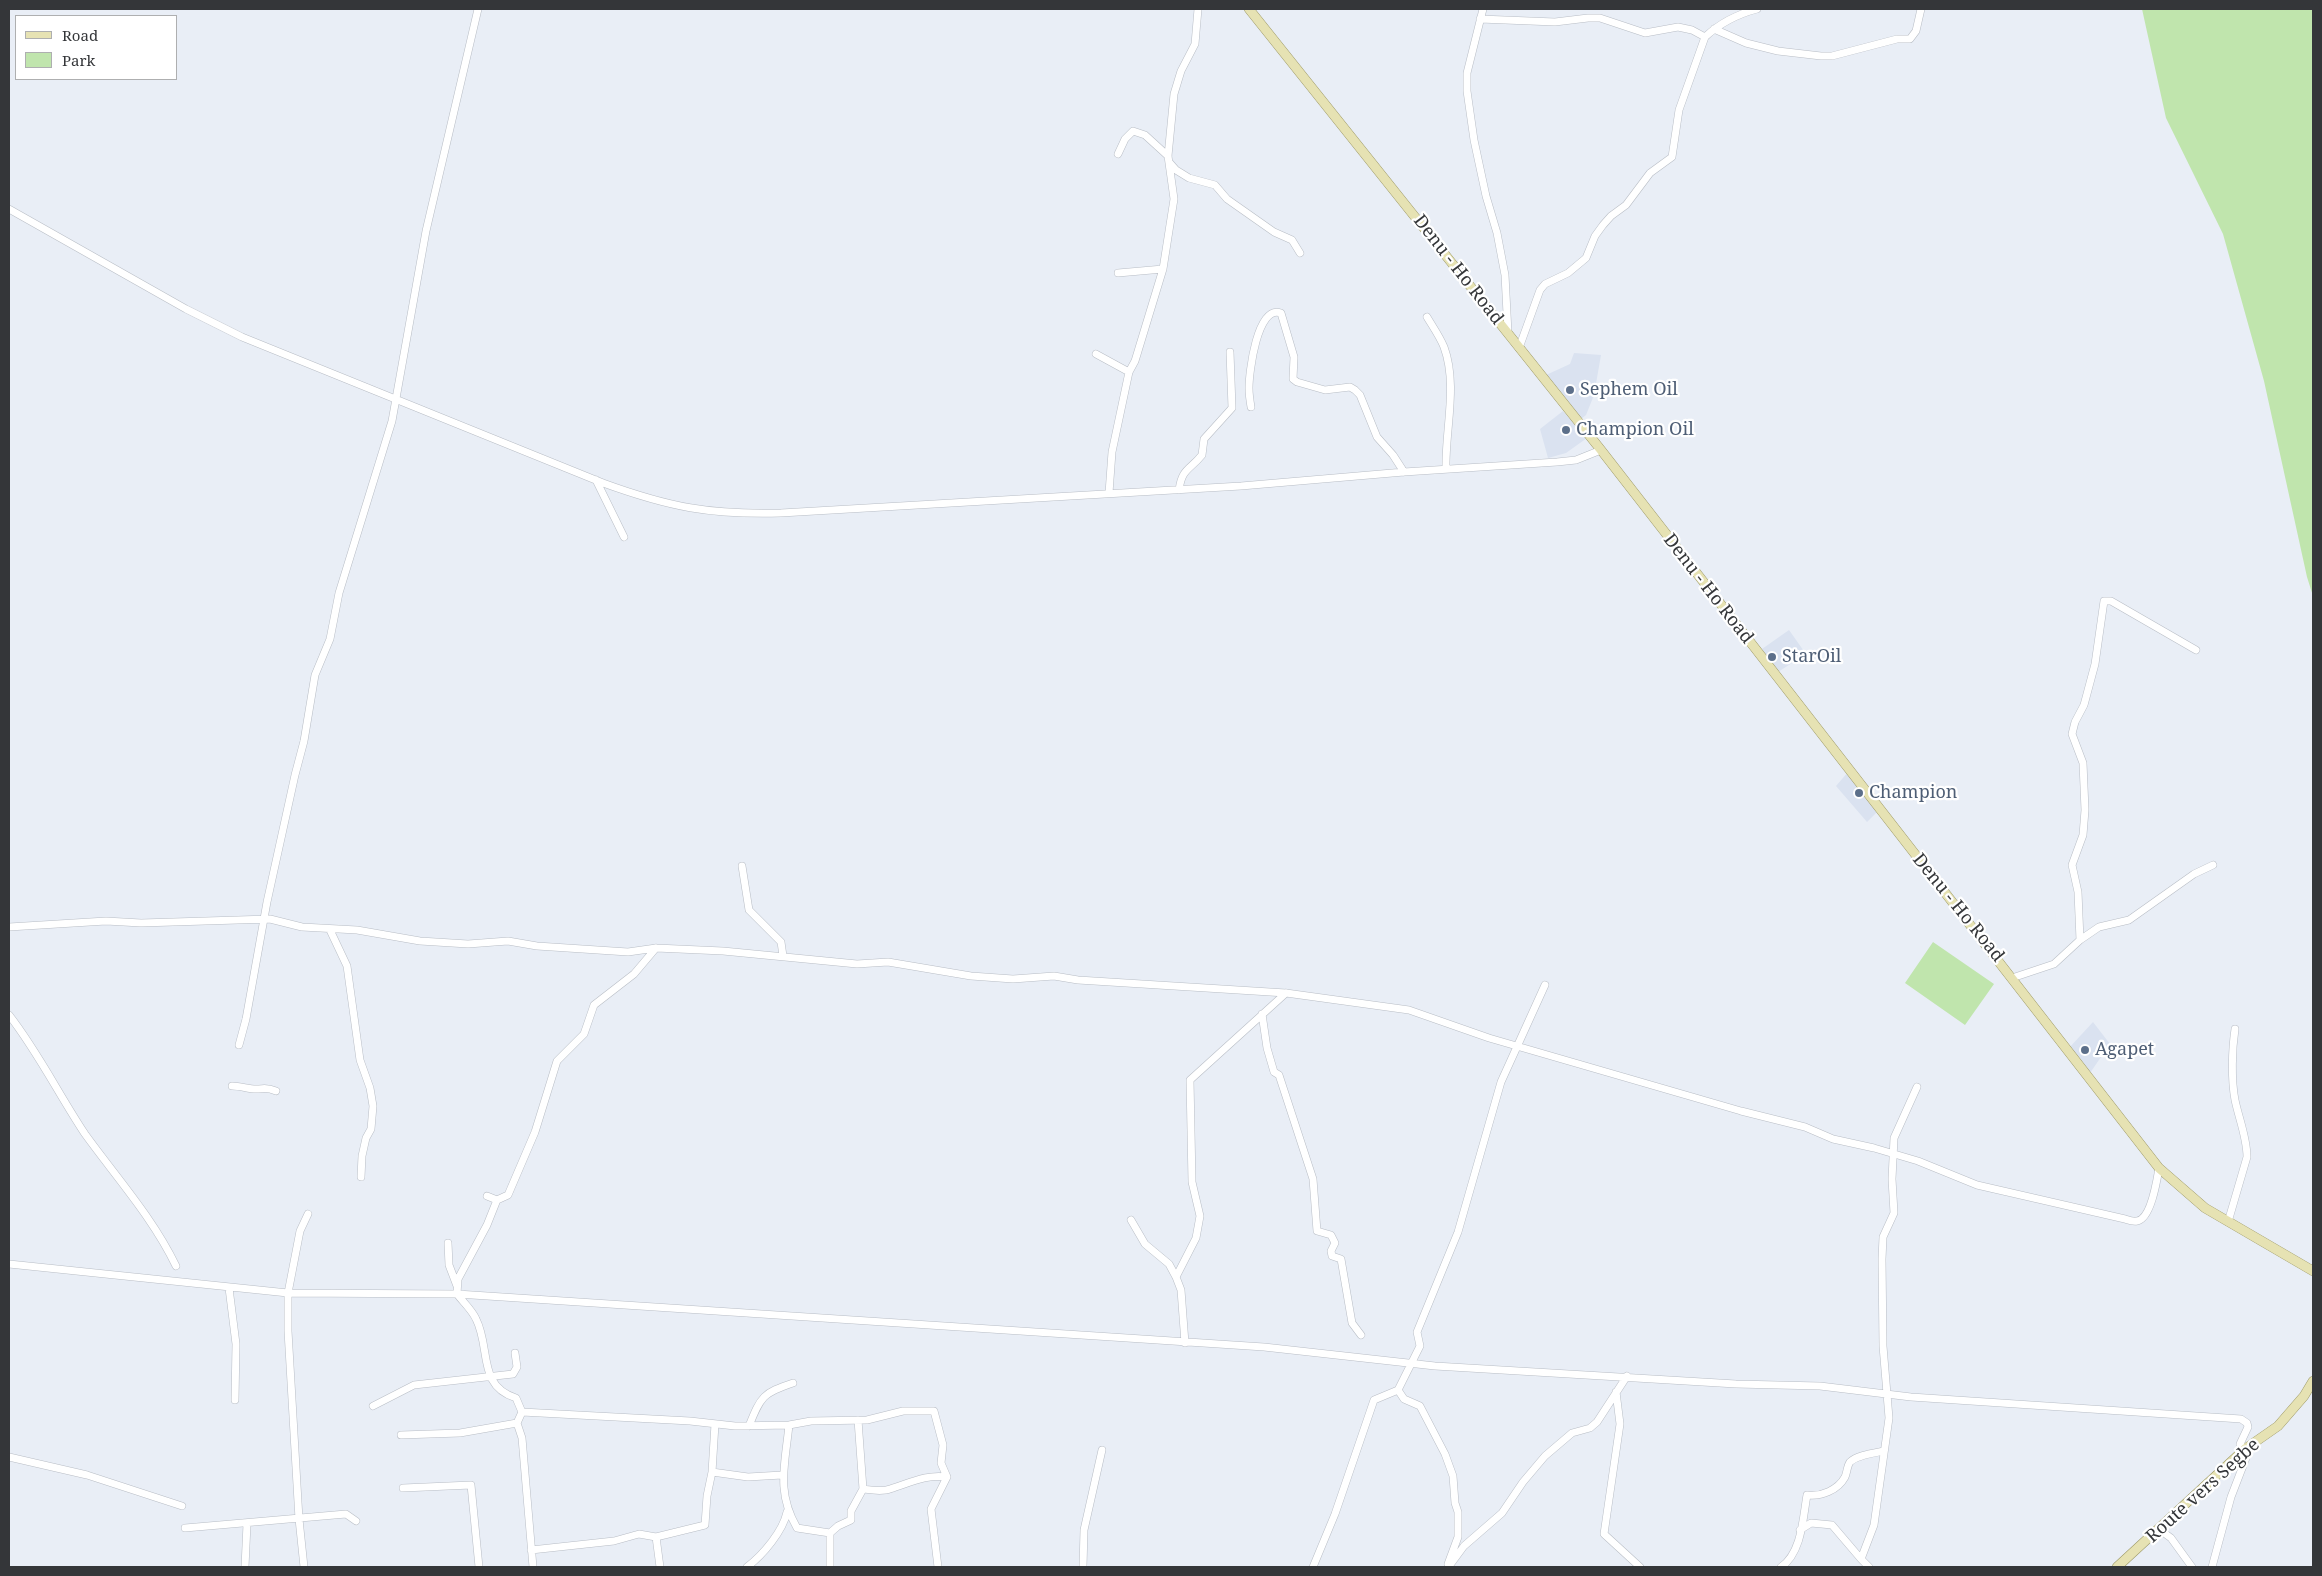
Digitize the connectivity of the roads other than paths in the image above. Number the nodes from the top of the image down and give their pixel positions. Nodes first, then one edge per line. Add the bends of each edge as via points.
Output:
1 (478, 9) edge
2 (1198, 9) edge
3 (1249, 9) edge
4 (1483, 9) edge
5 (1757, 9) edge
6 (1921, 9) edge
7 (1480, 18) junction
8 (1714, 29) junction
9 (1705, 36) junction
10 (1118, 154) dead end
11 (1168, 159) junction
12 (9, 209) edge
13 (1300, 253) dead end
14 (1163, 269) junction
15 (1118, 273) dead end
16 (1427, 317) dead end
17 (1508, 333) junction
18 (1520, 348) junction
19 (1230, 352) dead end
20 (1096, 354) dead end
21 (1129, 372) junction
22 (396, 400) junction
23 (1251, 407) dead end
24 (1601, 450) junction
25 (1446, 469) junction
26 (1404, 472) junction
27 (596, 480) junction
28 (1179, 490) junction
29 (1109, 493) junction
30 (624, 537) dead end
31 (2196, 650) dead end
32 (2213, 865) dead end
33 (742, 866) dead end
34 (265, 919) junction
35 (9, 927) edge
36 (330, 930) junction
37 (2080, 940) junction
38 (656, 948) junction
39 (783, 956) junction
40 (2012, 978) junction
41 (1544, 985) dead end
42 (1286, 992) junction
43 (1262, 1014) junction
44 (9, 1015) edge
45 (2235, 1029) dead end
46 (240, 1045) dead end
47 (1517, 1046) junction
48 (232, 1086) dead end
49 (1917, 1087) dead end
50 (276, 1090) dead end
51 (1895, 1154) junction
52 (2159, 1168) junction
53 (361, 1177) dead end
54 (487, 1196) dead end
55 (497, 1200) junction
56 (308, 1214) dead end
57 (1131, 1220) dead end
58 (2228, 1222) junction
59 (448, 1243) dead end
60 (9, 1264) edge
61 (176, 1266) dead end
62 (2313, 1271) edge
63 (1176, 1277) junction
64 (229, 1288) junction
65 (457, 1290) junction
66 (288, 1293) junction
67 (1361, 1336) dead end
68 (1185, 1343) junction
69 (515, 1353) dead end
70 (1412, 1363) junction
71 (489, 1376) junction
72 (1627, 1376) junction
73 (2313, 1381) edge
74 (793, 1383) dead end
75 (1398, 1390) junction
76 (1616, 1392) junction
77 (1887, 1394) junction
78 (235, 1400) dead end
79 (373, 1406) dead end
80 (522, 1412) junction
81 (858, 1420) junction
82 (517, 1423) junction
83 (715, 1424) junction
84 (789, 1425) junction
85 (749, 1426) junction
86 (401, 1435) dead end
87 (2245, 1449) junction
88 (1102, 1450) dead end
89 (1884, 1451) junction
90 (9, 1457) edge
91 (712, 1472) junction
92 (782, 1475) junction
93 (947, 1477) junction
94 (403, 1488) dead end
95 (863, 1490) junction
96 (182, 1506) dead end
97 (787, 1512) junction
98 (299, 1519) junction
99 (356, 1521) dead end
100 (247, 1524) junction
101 (185, 1528) dead end
102 (1800, 1530) junction
103 (2160, 1530) junction
104 (830, 1534) junction
105 (656, 1537) junction
106 (531, 1550) junction
107 (1861, 1559) junction
108 (1785, 1566) edge
109 (245, 1567) edge
110 (304, 1567) edge
111 (480, 1567) edge
112 (533, 1567) edge
113 (660, 1567) edge
114 (747, 1567) edge
115 (830, 1567) edge
116 (938, 1567) edge
117 (1083, 1567) edge
118 (1313, 1567) edge
119 (1640, 1567) edge
120 (1869, 1567) edge
121 (2118, 1567) edge
122 (2192, 1567) edge
123 (2212, 1567) edge

1 - 22 street via 426,231
2 - 11 street via 1195,44 1174,94
3 - 17 main road, Denu - Ho Road
4 - 7 street
5 - 8 street via 1743,12
6 - 8 street via 1916,31 1910,38 1832,56 1746,43
7 - 9 street via 1554,22 1600,18 1645,33 1678,27
7 - 17 street via 1467,73 1468,91 1474,140 1505,275
8 - 9 street
9 - 18 street via 1679,110 1672,157 1650,173 1626,205 1610,216 1595,236 1586,258 1540,290
10 - 11 street via 1124,139 1133,131 1145,136
11 - 13 street via 1176,170 1189,178 1215,185 1227,199 1274,232 1292,240
11 - 14 street via 1174,199
12 - 22 street via 214,325
14 - 15 street
14 - 21 street
16 - 25 street via 1444,346 1447,358 1450,399
17 - 18 main road, Denu - Ho Road
18 - 24 main road, Denu - Ho Road
19 - 28 street via 1232,408 1204,439 1202,455 1185,470
20 - 21 street
21 - 29 street via 1113,445
22 - 27 street
22 - 34 street via 339,593 330,639 315,675
23 - 26 street via 1249,388 1254,344 1266,317 1272,312 1281,313 1294,357 1293,379 1325,390 1350,387 1360,395 1377,437
24 - 25 street via 1576,460
24 - 40 main road, Denu - Ho Road
25 - 26 street
26 - 28 street
27 - 29 street via 649,500 736,514
27 - 30 street
28 - 29 street
31 - 37 street via 2111,601 2104,601 2095,664 2072,734 2083,762 2085,810 2084,835 2072,865 2078,892
32 - 37 street via 2194,874 2129,920 2099,927
33 - 39 street via 749,910 781,942
34 - 35 street via 106,921
34 - 36 street
34 - 46 street
36 - 38 street via 357,930 420,941 468,944 508,941 628,952
36 - 53 street via 347,966 360,1060 373,1106 371,1129 362,1156
37 - 40 street via 2054,964
38 - 39 street
38 - 55 street via 634,974 594,1005 584,1034 558,1061 535,1132 508,1195
39 - 42 street via 857,964 888,962 971,976 1013,979 1054,976
40 - 52 main road, Denu - Ho Road
41 - 47 street
42 - 43 street
42 - 47 street via 1409,1010
43 - 63 street via 1190,1080 1192,1182 1200,1216 1196,1238
43 - 67 street via 1274,1072 1279,1075 1313,1179 1317,1231 1331,1234 1335,1243 1332,1256 1341,1259 1352,1323
44 - 61 street via 85,1133 151,1223
45 - 58 street via 2232,1052 2234,1097 2247,1157
47 - 51 street via 1805,1127 1833,1139
47 - 70 street via 1501,1082 1458,1232 1417,1332 1420,1346
48 - 50 street
49 - 51 street via 1894,1138
51 - 52 street via 1977,1185 2136,1221 2143,1218 2148,1210
51 - 77 street via 1892,1179 1894,1213 1883,1237 1882,1259 1882,1346
52 - 58 main road, Denu - Ho Road via 2205,1208
54 - 55 street
55 - 65 street via 487,1226 458,1279
56 - 66 street via 300,1231
57 - 63 street via 1146,1244 1169,1264
58 - 62 main road, Denu - Ho Road
59 - 65 street via 449,1265
60 - 64 street
63 - 68 street via 1181,1290
64 - 66 street
64 - 78 street via 236,1344
65 - 66 street
65 - 68 street
65 - 71 street via 476,1319
66 - 98 street
68 - 70 street via 1264,1347
69 - 71 street via 517,1367 513,1374
70 - 72 street
70 - 75 street
71 - 79 street via 414,1386
71 - 80 street via 493,1384 516,1398
72 - 76 street
72 - 77 street via 1820,1386
73 - 87 main road, Route vers Segbe via 2289,1415
74 - 85 street via 769,1391 757,1406
75 - 76 street via 1404,1399 1420,1406 1453,1476 1458,1537 1450,1566 1464,1546 1502,1513 1545,1456 1572,1433 1590,1428 1597,1422
75 - 118 street via 1374,1400
76 - 119 street via 1620,1424 1604,1534
77 - 87 street via 2241,1420 2248,1427 2240,1444
77 - 89 street via 1889,1418
80 - 82 street
80 - 83 street
81 - 84 street
81 - 93 street via 903,1411 934,1411 943,1445 941,1463
81 - 95 street
82 - 86 street via 460,1433
82 - 106 street via 522,1438
83 - 85 street
83 - 91 street
84 - 85 street
84 - 92 street
87 - 103 main road, Route vers Segbe
87 - 123 street via 2246,1458 2231,1497
88 - 117 street via 1084,1530
89 - 102 street via 1854,1459 1840,1484 1817,1496 1808,1495
89 - 107 street via 1874,1525
90 - 96 street via 87,1476
91 - 92 street via 748,1477
91 - 105 street via 706,1496 705,1525
92 - 97 street
93 - 95 street via 934,1475 888,1490
93 - 116 street via 931,1509
94 - 111 street via 471,1485
95 - 104 street via 851,1511 851,1520
97 - 104 street via 797,1528
97 - 114 street via 764,1553
98 - 99 street via 346,1514
98 - 100 street
98 - 110 street
100 - 101 street
100 - 109 street
102 - 107 street via 1811,1523 1832,1525
102 - 108 street via 1798,1543
103 - 121 main road, Route vers Segbe
103 - 122 street via 2171,1538
104 - 115 street
105 - 106 street via 639,1534 614,1541
105 - 113 street
106 - 112 street
107 - 120 street

